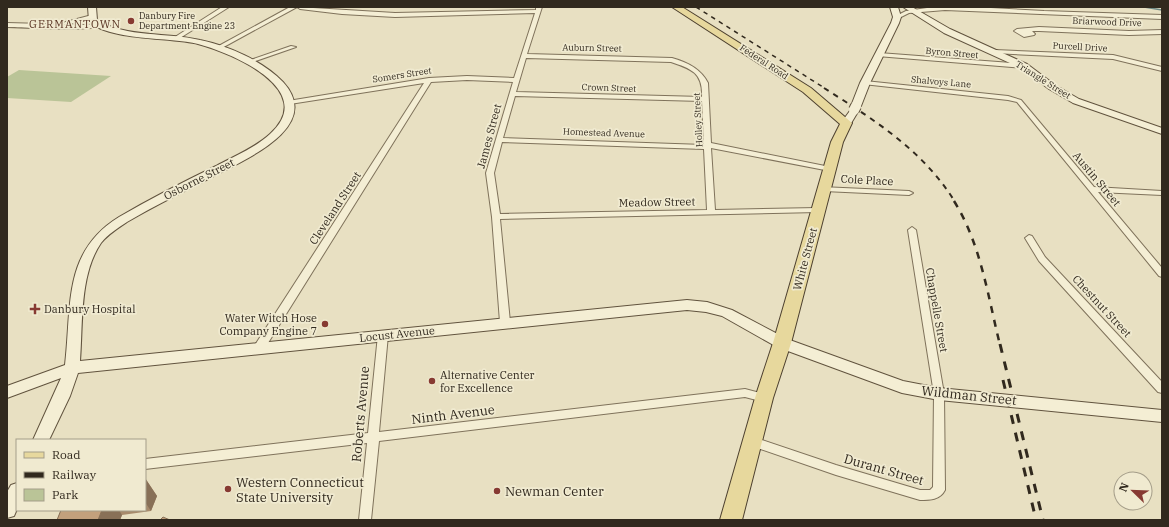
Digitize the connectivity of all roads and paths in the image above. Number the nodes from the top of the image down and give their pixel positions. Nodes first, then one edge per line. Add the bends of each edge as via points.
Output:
1 (92, 7) edge
2 (226, 7) edge
3 (294, 7) edge
4 (300, 7) edge
5 (676, 7) edge
6 (894, 7) edge
7 (910, 8) edge
8 (539, 9) edge
9 (1043, 13) junction
10 (92, 17) junction
11 (897, 17) junction
12 (1162, 17) edge
13 (1046, 19) dead end
14 (1049, 24) dead end
15 (50, 25) junction
16 (7, 26) edge
17 (98, 26) junction
18 (1028, 30) dead end
19 (1052, 30) junction
20 (1162, 32) edge
21 (178, 37) junction
22 (293, 47) dead end
23 (218, 48) junction
24 (995, 52) junction
25 (879, 55) junction
26 (525, 56) junction
27 (659, 58) joint
28 (248, 62) junction
29 (1024, 66) junction
30 (1162, 69) edge
31 (429, 80) junction
32 (517, 80) junction
33 (865, 83) junction
34 (512, 94) junction
35 (705, 99) junction
36 (1015, 99) joint
37 (290, 102) junction
38 (846, 124) junction
39 (1162, 131) edge
40 (500, 140) junction
41 (708, 146) junction
42 (830, 169) junction
43 (824, 189) junction
44 (1093, 189) junction
45 (909, 193) dead end
46 (1162, 193) edge
47 (818, 210) junction
48 (711, 212) junction
49 (496, 217) junction
50 (912, 230) dead end
51 (1028, 238) dead end
52 (1162, 274) edge
53 (505, 322) junction
54 (382, 335) junction
55 (782, 343) junction
56 (259, 348) junction
57 (72, 368) junction
58 (1162, 389) edge
59 (7, 392) edge
60 (939, 394) junction
61 (764, 398) junction
62 (1162, 416) edge
63 (373, 438) junction
64 (41, 439) edge
65 (753, 442) junction
66 (146, 464) edge
67 (16, 493) edge
68 (7, 510) edge
69 (365, 520) edge
70 (731, 520) edge

1 - 10 main road
2 - 21 street
3 - 23 street
4 - 8 street via 395,15
5 - 38 main road, Federal Road via 806,90
6 - 11 main road
7 - 9 street
7 - 11 street
7 - 24 main road, Triangle Street via 947,31
8 - 26 street, James Street
9 - 12 street
9 - 13 street
10 - 15 street
10 - 17 main road
11 - 25 main road, White Street
14 - 19 street
15 - 16 street
15 - 17 street
17 - 21 main road
18 - 19 street, Briarwood Drive
19 - 20 street, Briarwood Drive
21 - 23 main road
22 - 28 street
23 - 28 main road
24 - 29 main road, Triangle Street
24 - 30 street, Purcell Drive via 1113,57
25 - 29 street, Byron Street
25 - 33 main road, White Street
26 - 27 street, Auburn Street
26 - 32 street, James Street
27 - 35 street, Holley Street via 682,63 701,76 705,84
28 - 37 main road via 272,76 288,93
29 - 39 main road, Triangle Street via 1076,101
31 - 32 street, Somers Street
31 - 37 street, Somers Street
31 - 56 street, Cleveland Street
32 - 34 street, James Street
33 - 36 street, Shalvoys Lane
33 - 38 main road, White Street
34 - 35 street, Crown Street
34 - 40 street, James Street
35 - 41 street, Holley Street
36 - 44 street, Austin Street
37 - 57 main road, Osborne Street via 288,118 282,129 261,146 134,212 101,236 92,247 85,263 75,310
38 - 42 main road, White Street via 837,142
40 - 41 street, Homestead Avenue
40 - 49 street, James Street via 490,173
41 - 42 street, Homestead Avenue
41 - 48 street, Holley Street
42 - 43 main road, White Street
43 - 45 street, Cole Place
43 - 47 main road, White Street
44 - 46 street
44 - 52 street, Austin Street
47 - 48 street, Meadow Street
47 - 55 main road, White Street
48 - 49 street, Meadow Street
49 - 53 street, James Street
50 - 60 street, Chappelle Street
51 - 58 street, Chestnut Street via 1042,259
53 - 54 main road, Locust Avenue
53 - 55 main road, Locust Avenue via 697,305 727,313
54 - 56 main road, Locust Avenue
54 - 63 street, Roberts Avenue
55 - 60 main road, Wildman Street via 902,387
55 - 61 main road, White Street
56 - 57 main road, Locust Avenue
57 - 59 main road, Locust Avenue
57 - 64 main road, Osborne Street
60 - 62 main road, Wildman Street
60 - 65 street, Durant Street via 938,490 932,495 920,495
61 - 63 street, Ninth Avenue via 744,393
61 - 65 main road, White Street
63 - 66 street, Ninth Avenue
63 - 69 street, Roberts Avenue
65 - 70 main road, White Street
67 - 68 main road

